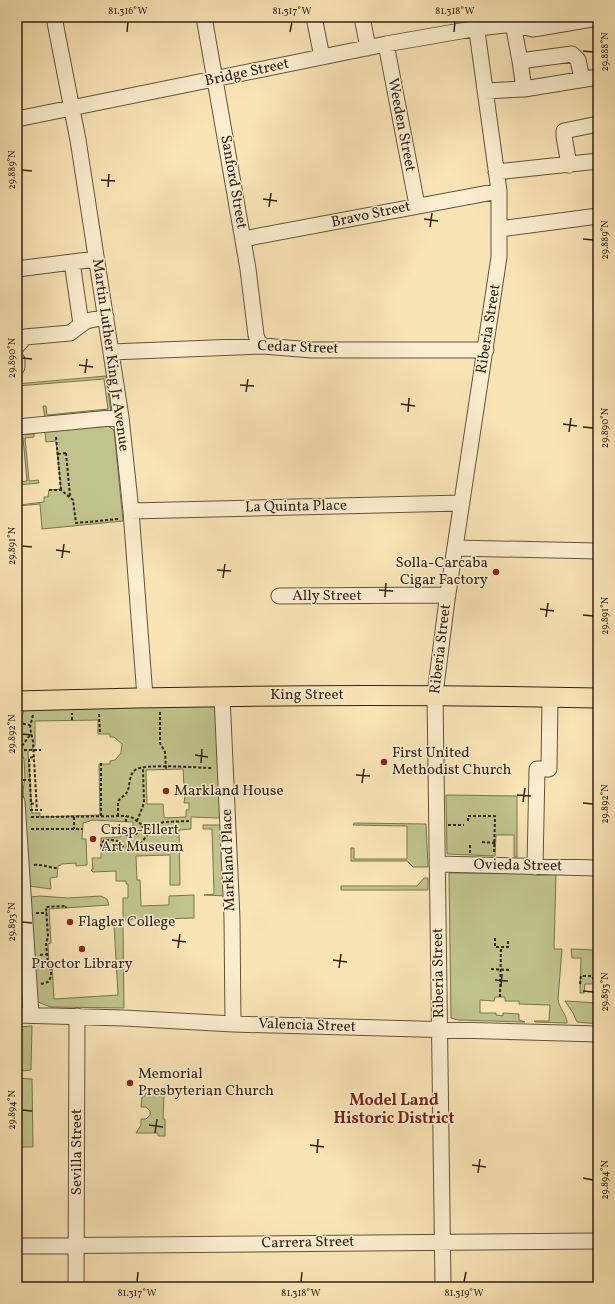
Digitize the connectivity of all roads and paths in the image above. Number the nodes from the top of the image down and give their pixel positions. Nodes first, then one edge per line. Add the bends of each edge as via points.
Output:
1 (54, 17) edge
2 (204, 17) edge
3 (314, 17) edge
4 (362, 17) edge
5 (598, 18) edge
6 (477, 22) edge
7 (532, 23) edge
8 (513, 24) junction
9 (386, 44) junction
10 (368, 48) junction
11 (322, 57) junction
12 (520, 61) junction
13 (598, 77) edge
14 (214, 79) junction
15 (582, 79) junction
16 (524, 89) junction
17 (485, 91) junction
18 (71, 108) junction
19 (17, 118) edge
20 (598, 124) edge
21 (598, 161) edge
22 (569, 165) junction
23 (496, 172) junction
24 (499, 191) junction
25 (417, 205) junction
26 (598, 216) edge
27 (500, 229) junction
28 (243, 238) junction
29 (96, 259) junction
30 (72, 262) junction
31 (17, 269) edge
32 (106, 317) junction
33 (81, 324) junction
34 (17, 346) edge
35 (263, 346) junction
36 (486, 350) junction
37 (112, 352) junction
38 (17, 360) edge
39 (17, 367) edge
40 (121, 417) junction
41 (17, 427) edge
42 (56, 435) dead end
43 (58, 454) junction
44 (49, 490) dead end
45 (61, 490) junction
46 (71, 498) junction
47 (462, 503) junction
48 (128, 515) junction
49 (455, 548) junction
50 (598, 551) edge
51 (448, 595) junction
52 (279, 596) dead end
53 (435, 694) junction
54 (222, 696) junction
55 (550, 696) junction
56 (145, 697) junction
57 (598, 698) edge
58 (17, 701) edge
59 (160, 711) dead end
60 (72, 712) dead end
61 (99, 712) dead end
62 (34, 713) dead end
63 (72, 720) dead end
64 (18, 724) dead end
65 (30, 725) junction
66 (100, 734) dead end
67 (30, 735) junction
68 (33, 750) junction
69 (41, 750) dead end
70 (33, 758) junction
71 (101, 764) dead end
72 (166, 765) junction
73 (143, 768) junction
74 (218, 768) dead end
75 (166, 770) dead end
76 (23, 780) dead end
77 (30, 780) junction
78 (36, 804) junction
79 (26, 808) edge
80 (37, 810) junction
81 (42, 810) dead end
82 (118, 816) junction
83 (126, 816) junction
84 (74, 817) junction
85 (101, 817) junction
86 (137, 821) junction
87 (191, 821) dead end
88 (468, 821) dead end
89 (126, 822) dead end
90 (464, 825) dead end
91 (143, 826) junction
92 (445, 826) dead end
93 (26, 829) dead end
94 (74, 829) junction
95 (83, 829) dead end
96 (150, 831) junction
97 (126, 834) dead end
98 (482, 842) dead end
99 (494, 843) junction
100 (120, 846) junction
101 (494, 857) dead end
102 (437, 864) junction
103 (32, 865) dead end
104 (535, 867) junction
105 (58, 868) dead end
106 (598, 868) edge
107 (66, 908) dead end
108 (495, 938) dead end
109 (508, 939) dead end
110 (501, 947) junction
111 (42, 954) dead end
112 (48, 954) junction
113 (491, 969) dead end
114 (501, 969) junction
115 (510, 970) dead end
116 (42, 984) dead end
117 (580, 984) dead end
118 (596, 984) dead end
119 (500, 997) dead end
120 (598, 1011) edge
121 (24, 1015) edge
122 (77, 1016) junction
123 (233, 1024) junction
124 (598, 1025) edge
125 (441, 1031) junction
126 (598, 1034) edge
127 (598, 1240) edge
128 (443, 1241) junction
129 (77, 1245) junction
130 (17, 1246) edge
131 (76, 1287) edge
132 (443, 1287) edge

1 - 18 street, Martin Luther King Jr Avenue
2 - 14 street, Sanford Street
3 - 11 street
4 - 10 street
5 - 7 street
6 - 8 street, Bridge Street
6 - 9 street, Bridge Street
6 - 17 street, Riberia Street
7 - 8 street
8 - 12 street
9 - 10 street, Bridge Street
9 - 25 street, Weeden Street
10 - 11 street, Bridge Street
11 - 14 street, Bridge Street
12 - 15 street via 572,54 578,60
12 - 16 street
13 - 15 street
14 - 18 street, Bridge Street
14 - 28 street, Sanford Street
15 - 16 street
16 - 17 street
17 - 23 street, Riberia Street
18 - 19 street, Bridge Street
18 - 29 street, Martin Luther King Jr Avenue
20 - 22 street via 564,131
21 - 22 street
22 - 23 street
23 - 24 street, Riberia Street
24 - 25 street, Bravo Street
24 - 27 street, Riberia Street
25 - 28 street, Bravo Street
26 - 27 street
27 - 36 street, Riberia Street via 496,285
28 - 35 street, Sanford Street via 256,335
29 - 30 street
29 - 32 street, Martin Luther King Jr Avenue
30 - 31 street
30 - 33 street
32 - 33 street
32 - 37 street, Martin Luther King Jr Avenue
33 - 34 street via 70,333 25,337
35 - 36 street, Cedar Street via 312,350
35 - 37 street, Cedar Street
36 - 47 street, Riberia Street
37 - 40 street, Martin Luther King Jr Avenue
38 - 39 street
40 - 41 street
40 - 48 street, Martin Luther King Jr Avenue
42 - 43 path
43 - 45 path
43 - 46 path via 66,453
44 - 45 path
45 - 46 path
46 - 48 path via 74,502 76,523
47 - 48 street, La Quinta Place
47 - 49 street, Riberia Street
48 - 56 street, Martin Luther King Jr Avenue
49 - 50 street
49 - 51 street, Riberia Street
51 - 52 street, Ally Street
51 - 53 street, Riberia Street
53 - 54 main road, King Street
53 - 55 main road, King Street
53 - 102 street, Riberia Street
54 - 56 main road, King Street
54 - 123 street, Markland Place via 232,918
55 - 57 main road, King Street
55 - 104 street via 549,769 537,769
56 - 58 main road, King Street
59 - 72 path via 160,743 165,752
60 - 63 path
61 - 66 path
62 - 65 path
64 - 65 path
65 - 67 path
67 - 68 path
67 - 68 path via 19,750
68 - 69 path
68 - 70 path
70 - 77 path via 29,758
70 - 78 path
71 - 85 path
72 - 73 path
72 - 74 path via 174,768
72 - 75 path
73 - 82 path via 133,773 127,793 119,799
73 - 86 path via 144,803
76 - 77 path
77 - 78 path via 31,804
78 - 80 path
79 - 80 path
79 - 84 path via 34,818
79 - 121 street
80 - 81 path
82 - 83 path
82 - 85 path
83 - 86 path
83 - 89 path
84 - 85 path
84 - 94 path
86 - 91 path
87 - 96 path via 163,822
88 - 99 path via 468,816 495,816
90 - 92 path
91 - 96 path
91 - 97 path via 136,834
93 - 94 path
94 - 95 path
96 - 100 path via 137,846
98 - 99 path
99 - 101 path
100 - 100 path via 118,841 112,840 104,840 101,845 113,852
102 - 104 street, Ovieda Street
102 - 125 street, Riberia Street
103 - 105 path
104 - 106 street, Ovieda Street
107 - 112 path via 46,907
108 - 110 path via 495,947
109 - 110 path via 508,948
110 - 114 path
111 - 112 path
112 - 116 path via 51,978
113 - 114 path
114 - 115 path
114 - 119 path
117 - 118 path via 580,976 592,976
120 - 124 path via 593,1025
121 - 122 street, Valencia Street
122 - 123 street, Valencia Street
122 - 129 street, Sevilla Street
123 - 125 street, Valencia Street
125 - 126 street, Valencia Street
125 - 128 street, Riberia Street
127 - 128 street, Carrera Street
128 - 129 street, Carrera Street
128 - 132 street, Riberia Street
129 - 130 street, Carrera Street
129 - 131 street, Sevilla Street

